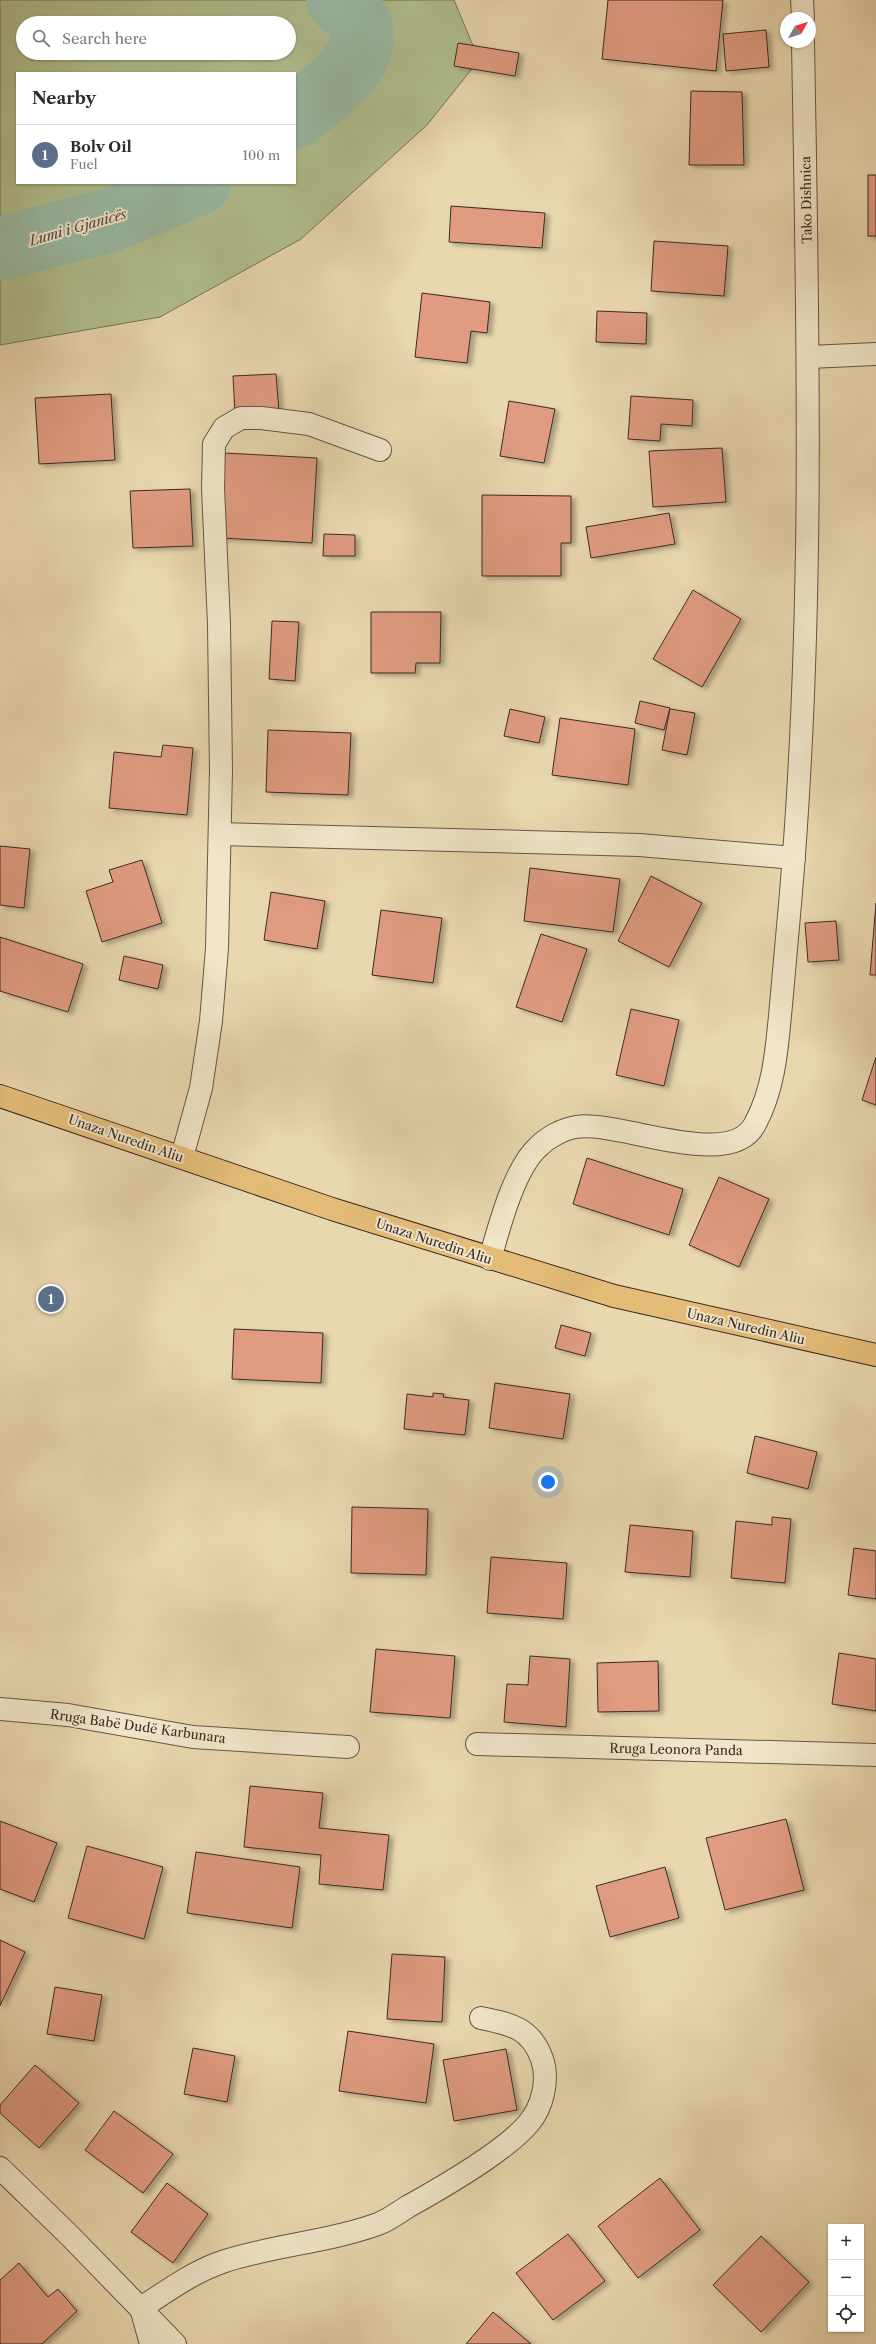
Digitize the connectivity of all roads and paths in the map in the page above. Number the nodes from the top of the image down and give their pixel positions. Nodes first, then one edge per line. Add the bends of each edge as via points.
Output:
1 (802, 0) edge
2 (803, 12) edge
3 (803, 48) edge
4 (876, 354) edge
5 (809, 357) junction
6 (380, 450) dead end
7 (220, 834) junction
8 (794, 858) junction
9 (0, 1096) edge
10 (182, 1157) junction
11 (490, 1259) junction
12 (876, 1355) edge
13 (0, 1709) edge
14 (477, 1744) dead end
15 (348, 1747) dead end
16 (876, 1755) edge
17 (481, 2018) dead end
18 (0, 2168) edge
19 (141, 2308) junction
20 (151, 2344) edge
21 (176, 2344) edge

1 - 2 street
3 - 5 street, Tako Dishnica
4 - 5 street
5 - 8 street, Tako Dishnica via 805,677
6 - 7 street via 309,424 261,418 241,418 224,428 214,444 213,488 219,624
7 - 8 street via 639,845
7 - 10 street via 217,948 211,1021 201,1088
8 - 11 street, Tako Dishnica via 775,1068 754,1127 743,1139 715,1146 611,1129 577,1127 553,1135 535,1149 521,1172 504,1210
9 - 10 main road, Unaza Nuredin Aliu
10 - 11 main road, Unaza Nuredin Aliu via 332,1209
11 - 12 main road, Unaza Nuredin Aliu via 614,1296
13 - 15 street, Rruga Babë Dudë Karbunara via 68,1715 193,1737
14 - 16 street, Rruga Leonora Panda
17 - 19 street via 507,2023 524,2031 538,2046 546,2071 542,2096 529,2123 503,2145 379,2224 334,2236 276,2246 223,2262 181,2281
18 - 19 street
19 - 20 street
19 - 21 street

